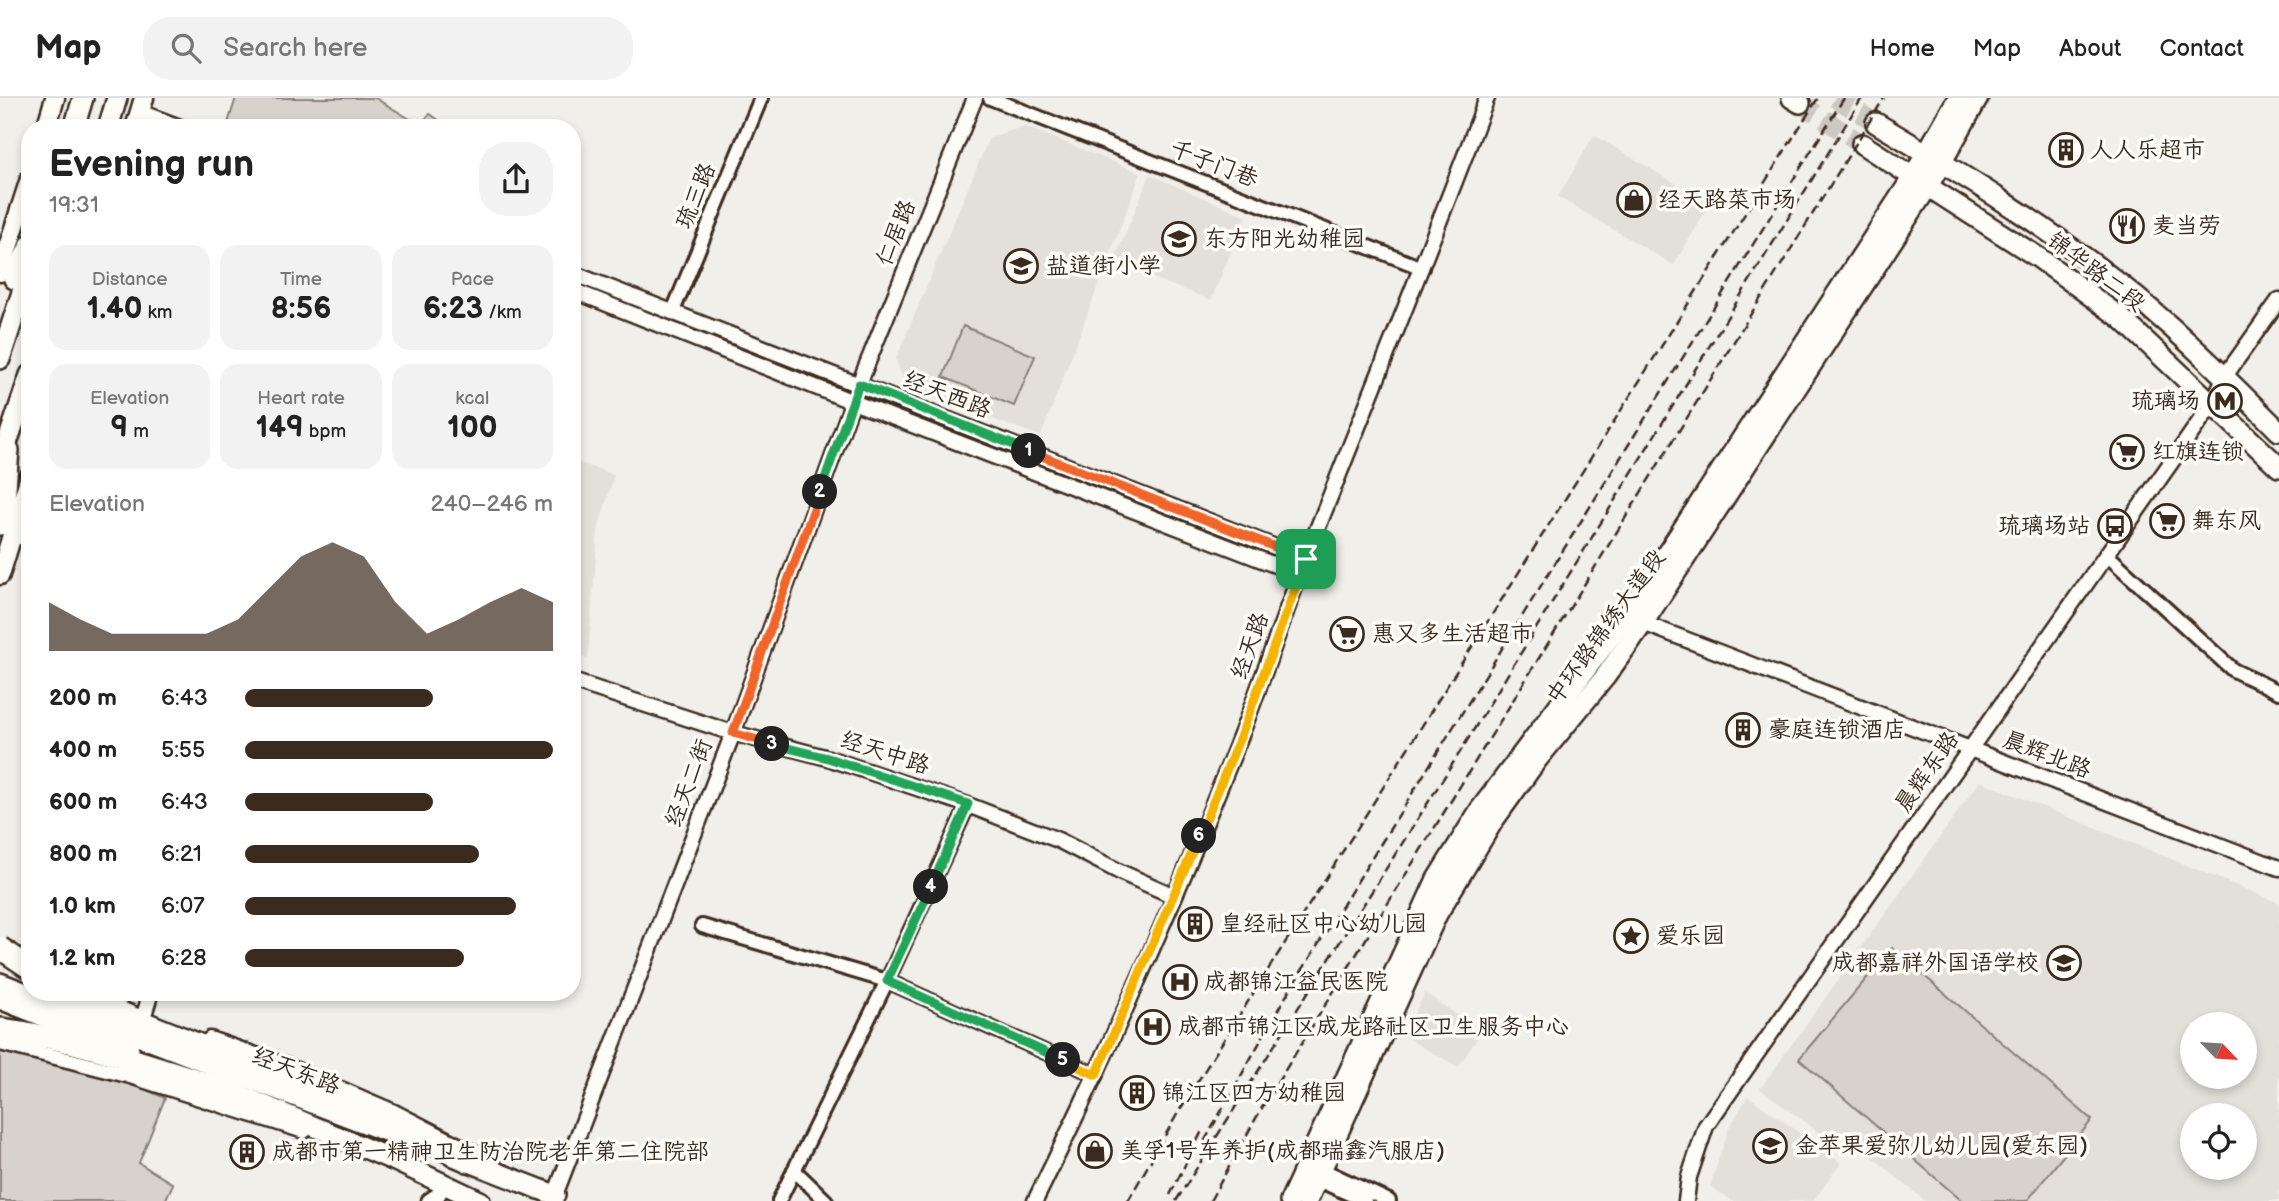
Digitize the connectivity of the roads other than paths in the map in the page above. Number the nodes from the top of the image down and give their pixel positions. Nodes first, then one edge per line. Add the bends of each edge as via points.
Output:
1 (55, 98) edge
2 (83, 98) edge
3 (117, 98) edge
4 (761, 98) edge
5 (975, 98) edge
6 (989, 98) edge
7 (1487, 98) edge
8 (1958, 98) edge
9 (1978, 98) edge
10 (49, 119) edge
11 (77, 119) edge
12 (111, 119) edge
13 (1876, 123) tunnel mouth
14 (1862, 144) tunnel mouth
15 (1934, 158) junction
16 (1920, 182) junction
17 (21, 207) edge
18 (21, 264) edge
19 (1422, 268) junction
20 (0, 272) edge
21 (581, 276) edge
22 (581, 294) edge
23 (21, 295) edge
24 (2279, 300) edge
25 (673, 311) junction
26 (0, 318) edge
27 (0, 359) edge
28 (2225, 376) junction
29 (859, 384) junction
30 (21, 401) edge
31 (853, 402) junction
32 (2212, 404) junction
33 (2279, 431) edge
34 (10, 432) junction
35 (0, 464) edge
36 (2279, 467) edge
37 (21, 496) edge
38 (6, 529) edge
39 (2106, 554) junction
40 (1306, 559) junction
41 (0, 575) edge
42 (1301, 575) junction
43 (1643, 623) junction
44 (581, 684) edge
45 (2279, 692) edge
46 (733, 733) junction
47 (1970, 750) junction
48 (968, 804) junction
49 (2279, 868) edge
50 (1174, 896) junction
51 (702, 926) dead end
52 (2, 947) edge
53 (21, 963) edge
54 (887, 981) junction
55 (2, 992) edge
56 (21, 999) edge
57 (21, 1000) edge
58 (23, 1001) edge
59 (27, 1001) edge
60 (94, 1001) edge
61 (105, 1001) edge
62 (148, 1001) edge
63 (144, 1015) junction
64 (0, 1029) edge
65 (0, 1043) edge
66 (1096, 1075) junction
67 (232, 1091) junction
68 (393, 1160) junction
69 (468, 1161) junction
70 (794, 1170) junction
71 (1319, 1174) junction
72 (444, 1185) junction
73 (561, 1198) edge
74 (429, 1201) edge
75 (480, 1201) edge
76 (779, 1201) edge
77 (826, 1201) edge
78 (1035, 1201) edge
79 (1290, 1201) edge
80 (1307, 1201) edge
81 (1365, 1201) edge
82 (1389, 1201) edge
83 (1686, 1201) edge

1 - 10 main road
2 - 11 main road
3 - 12 main road
4 - 25 street, 琉三路
5 - 29 street, 仁居路
6 - 19 street, 千子门巷
7 - 19 street, 经天路
8 - 15 main road, 中环路锦绣大道段
9 - 15 main road, 中环路锦绣大道段
13 - 15 main road, 锦华路二段
14 - 16 main road, 锦华路二段
15 - 16 main road, 中环路锦绣大道段
15 - 28 main road, 锦华路二段 via 2054,236 2136,297
16 - 32 main road, 锦华路二段 via 2039,258 2121,318
16 - 43 main road, 中环路锦绣大道段
16 - 79 main road, 中环路锦绣大道段 via 1626,615 1480,810 1444,867
17 - 20 main road
18 - 26 main road
19 - 40 street, 经天路
21 - 25 street, 经天西路
22 - 31 street, 经天西路
23 - 27 main road
24 - 28 street, 晨辉东路
25 - 29 street, 经天西路
28 - 32 street, 晨辉东路
28 - 33 main road, 锦华路二段
29 - 31 street, 经天二街
29 - 40 street, 经天西路
30 - 34 main road
31 - 42 street, 经天西路
31 - 46 street, 经天二街
32 - 36 main road, 锦华路二段
32 - 39 street, 晨辉东路
34 - 35 main road
34 - 38 main road
37 - 38 main road
38 - 41 main road
39 - 45 street via 2233,670
39 - 47 street, 晨辉东路
40 - 42 street, 经天路
42 - 50 street, 经天路
43 - 47 street, 晨辉北路
43 - 71 main road, 中环路锦绣大道段 via 1536,761 1458,876
44 - 46 street, 经天中路
46 - 48 street, 经天中路 via 828,758
46 - 73 street, 经天二街
47 - 49 street, 晨辉北路
47 - 83 street, 晨辉东路 via 1706,1126
48 - 50 street, 经天中路 via 1058,840
48 - 54 street
50 - 66 street, 经天路
51 - 54 street
52 - 53 highway, bridge
54 - 66 street
54 - 70 street
55 - 56 main road, 经天东路
55 - 57 main road, 经天东路
58 - 67 main road, 经天东路
59 - 69 main road, 经天东路
60 - 69 highway via 387,1121
61 - 63 street
62 - 63 street
63 - 73 street via 287,1066 394,1112
64 - 67 highway via 97,1049
65 - 68 street via 127,1075
66 - 78 street, 经天路
67 - 68 main road, 经天东路
68 - 72 main road, 经天东路
69 - 73 main road, 经天东路
70 - 76 street
70 - 77 street
71 - 80 main road, 中环路锦绣大道段
71 - 81 street
71 - 82 street
72 - 74 street
72 - 75 main road, 经天东路

